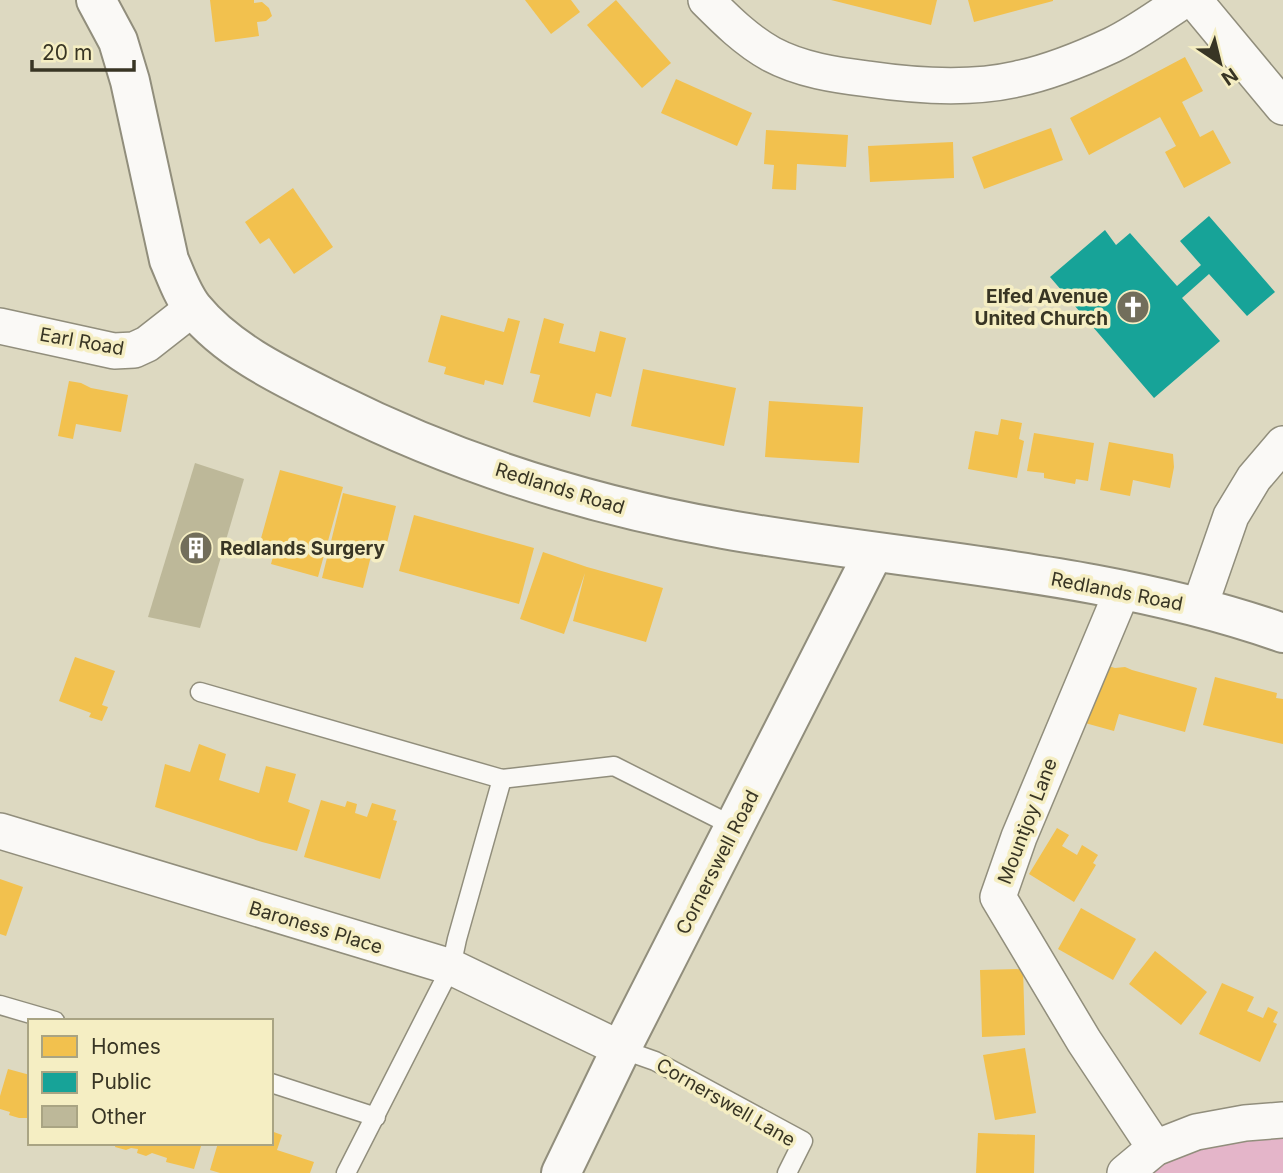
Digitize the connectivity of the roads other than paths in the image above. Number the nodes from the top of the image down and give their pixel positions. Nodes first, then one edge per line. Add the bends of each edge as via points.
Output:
1 (706, 0) edge
2 (1184, 0) edge
3 (1194, 0) edge
4 (107, 4) edge
5 (1283, 107) edge
6 (193, 308) junction
7 (0, 326) edge
8 (1283, 444) edge
9 (874, 552) junction
10 (1123, 589) junction
11 (1199, 608) junction
12 (1283, 633) edge
13 (200, 692) dead end
14 (502, 779) junction
15 (734, 827) junction
16 (0, 831) edge
17 (451, 967) junction
18 (0, 1005) edge
19 (48, 1019) edge
20 (621, 1049) junction
21 (273, 1084) edge
22 (376, 1117) junction
23 (1283, 1120) edge
24 (1155, 1148) junction
25 (346, 1173) edge
26 (561, 1173) edge
27 (787, 1173) edge
28 (1125, 1173) edge

1 - 2 street via 740,33 771,54 802,67 870,80 941,86 1017,79 1068,63 1114,44
3 - 5 street
4 - 6 main road, Redlands Road via 130,81 169,260
6 - 7 street, Earl Road via 134,350 114,351
6 - 9 main road, Redlands Road via 274,372 440,449 523,479 652,515
8 - 11 street via 1254,478 1231,516
9 - 10 main road, Redlands Road
9 - 15 main road, Cornerswell Road
10 - 11 main road, Redlands Road
10 - 24 street, Mountjoy Lane via 1018,837 998,897
11 - 12 main road, Redlands Road
13 - 14 lane
14 - 15 lane via 614,766
14 - 17 lane
15 - 20 main road, Cornerswell Road
16 - 17 street, Baroness Place
17 - 20 street, Baroness Place
17 - 22 lane
18 - 19 lane
20 - 26 main road, Cornerswell Road
20 - 27 lane, Cornerswell Lane via 654,1060 803,1141
21 - 22 lane
22 - 25 lane
23 - 24 street via 1196,1132
24 - 28 street

